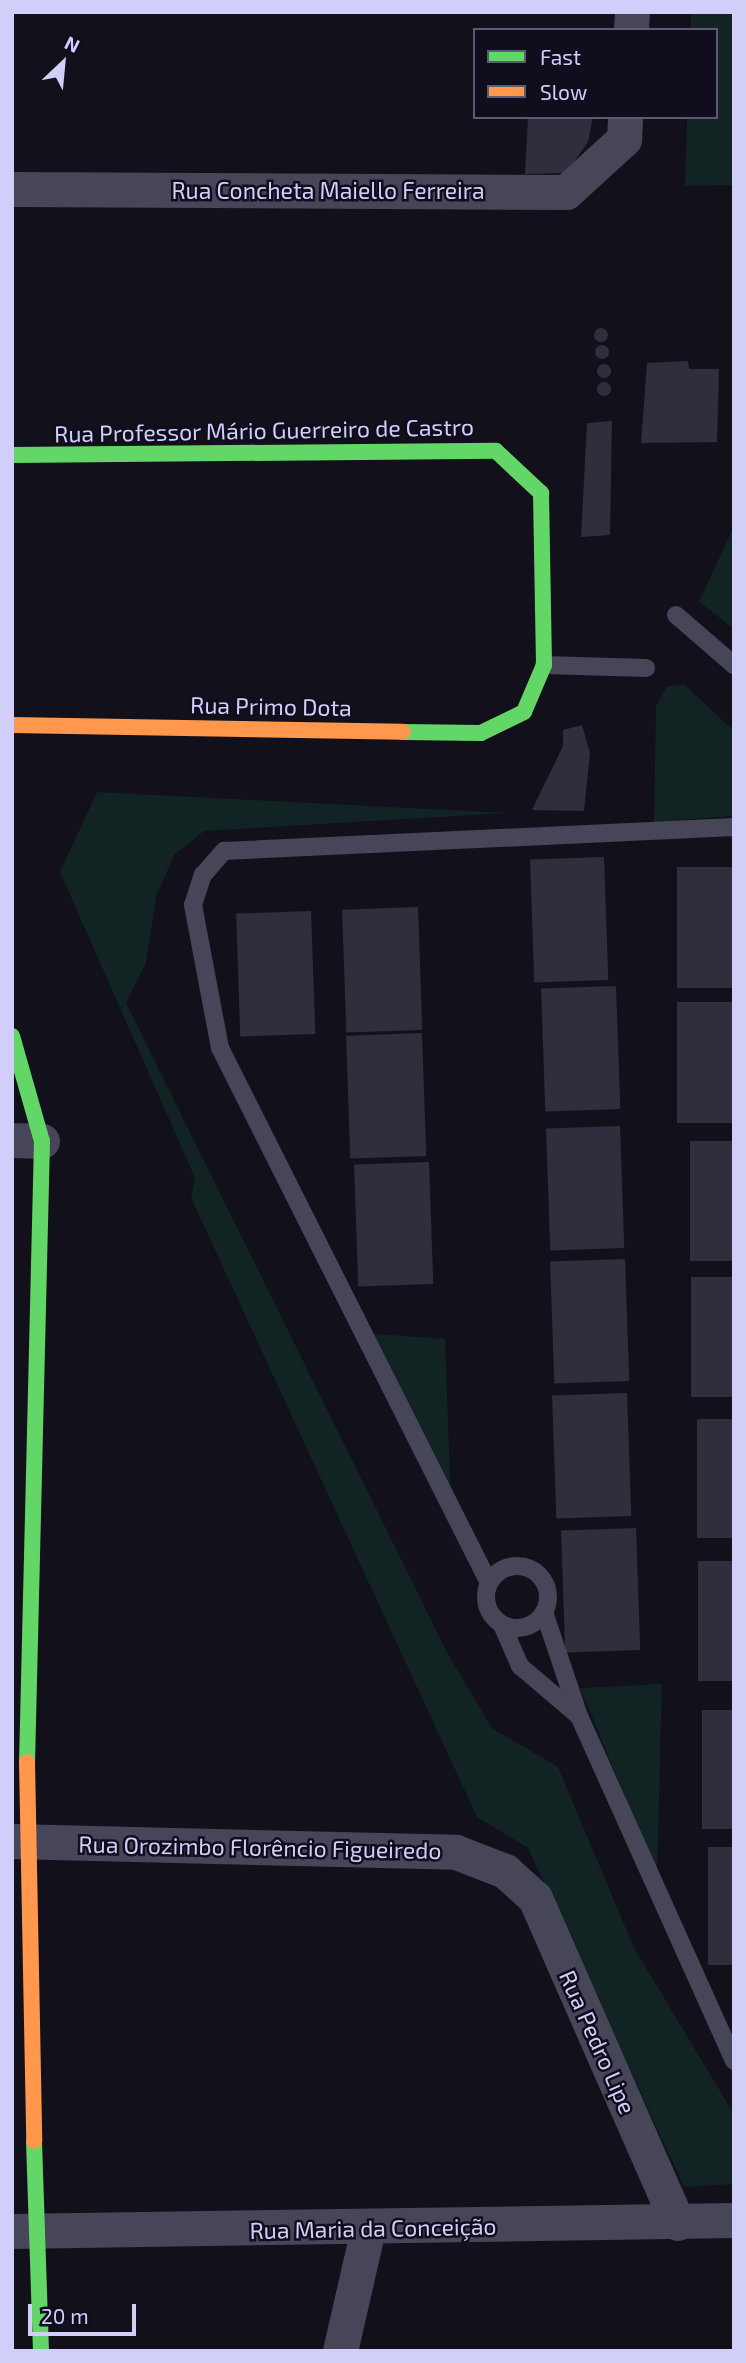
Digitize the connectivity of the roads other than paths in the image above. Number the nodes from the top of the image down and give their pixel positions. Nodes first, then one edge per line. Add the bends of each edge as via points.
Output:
1 (625, 128) edge
2 (12, 189) edge
3 (12, 455) edge
4 (676, 615) dead end
5 (544, 665) junction
6 (734, 665) edge
7 (646, 668) dead end
8 (12, 725) edge
9 (734, 827) edge
10 (12, 1036) edge
11 (27, 1140) edge
12 (22, 1493) edge
13 (489, 1583) junction
14 (544, 1612) junction
15 (502, 1625) junction
16 (579, 1716) junction
17 (19, 1841) edge
18 (505, 1871) joint
19 (734, 2061) edge
20 (734, 2220) edge
21 (678, 2224) junction
22 (368, 2229) junction
23 (24, 2232) edge
24 (41, 2351) edge
25 (340, 2351) edge

1 - 2 street, Rua Concheta Maiello Ferreira via 566,192
3 - 5 street, Rua Professor Mário Guerreiro de Castro via 496,451 541,492
4 - 6 lane
5 - 7 lane
5 - 8 street, Rua Primo Dota via 524,712 481,733
9 - 13 lane via 224,851 203,875 193,905 220,1048
10 - 11 street
11 - 12 street
12 - 17 street
13 - 14 lane via 507,1568 531,1570 546,1588
13 - 15 lane via 487,1607
14 - 15 lane via 526,1627
14 - 16 lane
15 - 16 lane via 520,1666
16 - 19 lane
17 - 18 street, Rua Orozimbo Florêncio Figueiredo via 456,1852
17 - 23 street
18 - 21 street, Rua Pedro Lipe via 535,1898
20 - 21 street, Rua Maria da Conceição
21 - 22 street, Rua Maria da Conceição
22 - 23 street, Rua Maria da Conceição
22 - 25 street
23 - 24 street

